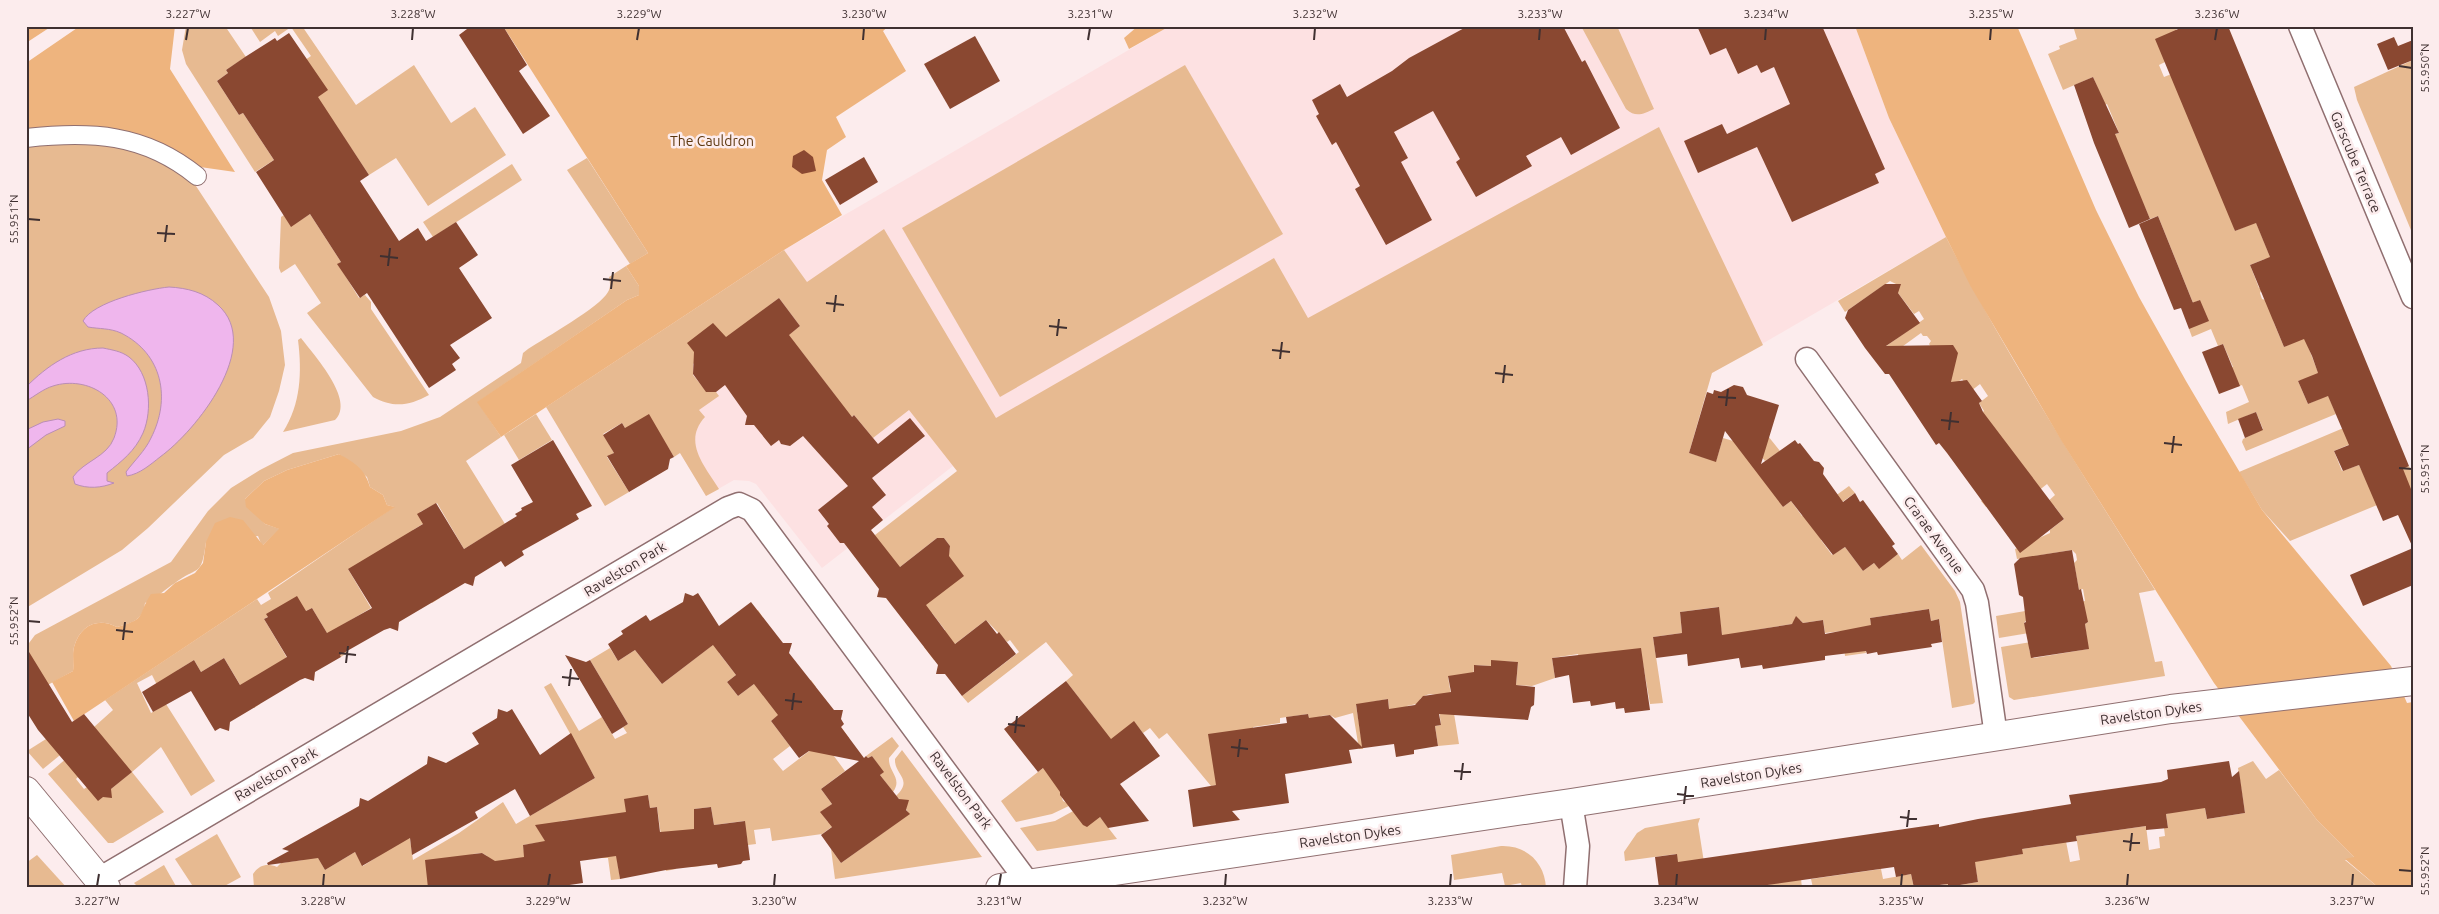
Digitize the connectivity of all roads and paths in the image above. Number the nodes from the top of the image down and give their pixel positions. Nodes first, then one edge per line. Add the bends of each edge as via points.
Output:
1 (2300, 26) edge
2 (26, 138) edge
3 (197, 176) dead end
4 (2413, 297) edge
5 (1807, 359) dead end
6 (2409, 681) edge
7 (1996, 736) junction
8 (26, 791) edge
9 (1571, 803) junction
10 (108, 877) edge
11 (1029, 884) junction
12 (1000, 888) edge
13 (1574, 888) edge

1 - 4 street, Garscube Terrace
2 - 3 street via 80,134 119,138 153,148
5 - 7 street, Crarae Avenue via 1973,590
6 - 7 street, Ravelston Dykes via 2216,703
7 - 9 street, Ravelston Dykes
8 - 10 street
9 - 11 street, Ravelston Dykes
9 - 13 street via 1578,846
10 - 11 street, Ravelston Park via 739,504 752,510
11 - 12 street, Ravelston Dykes

